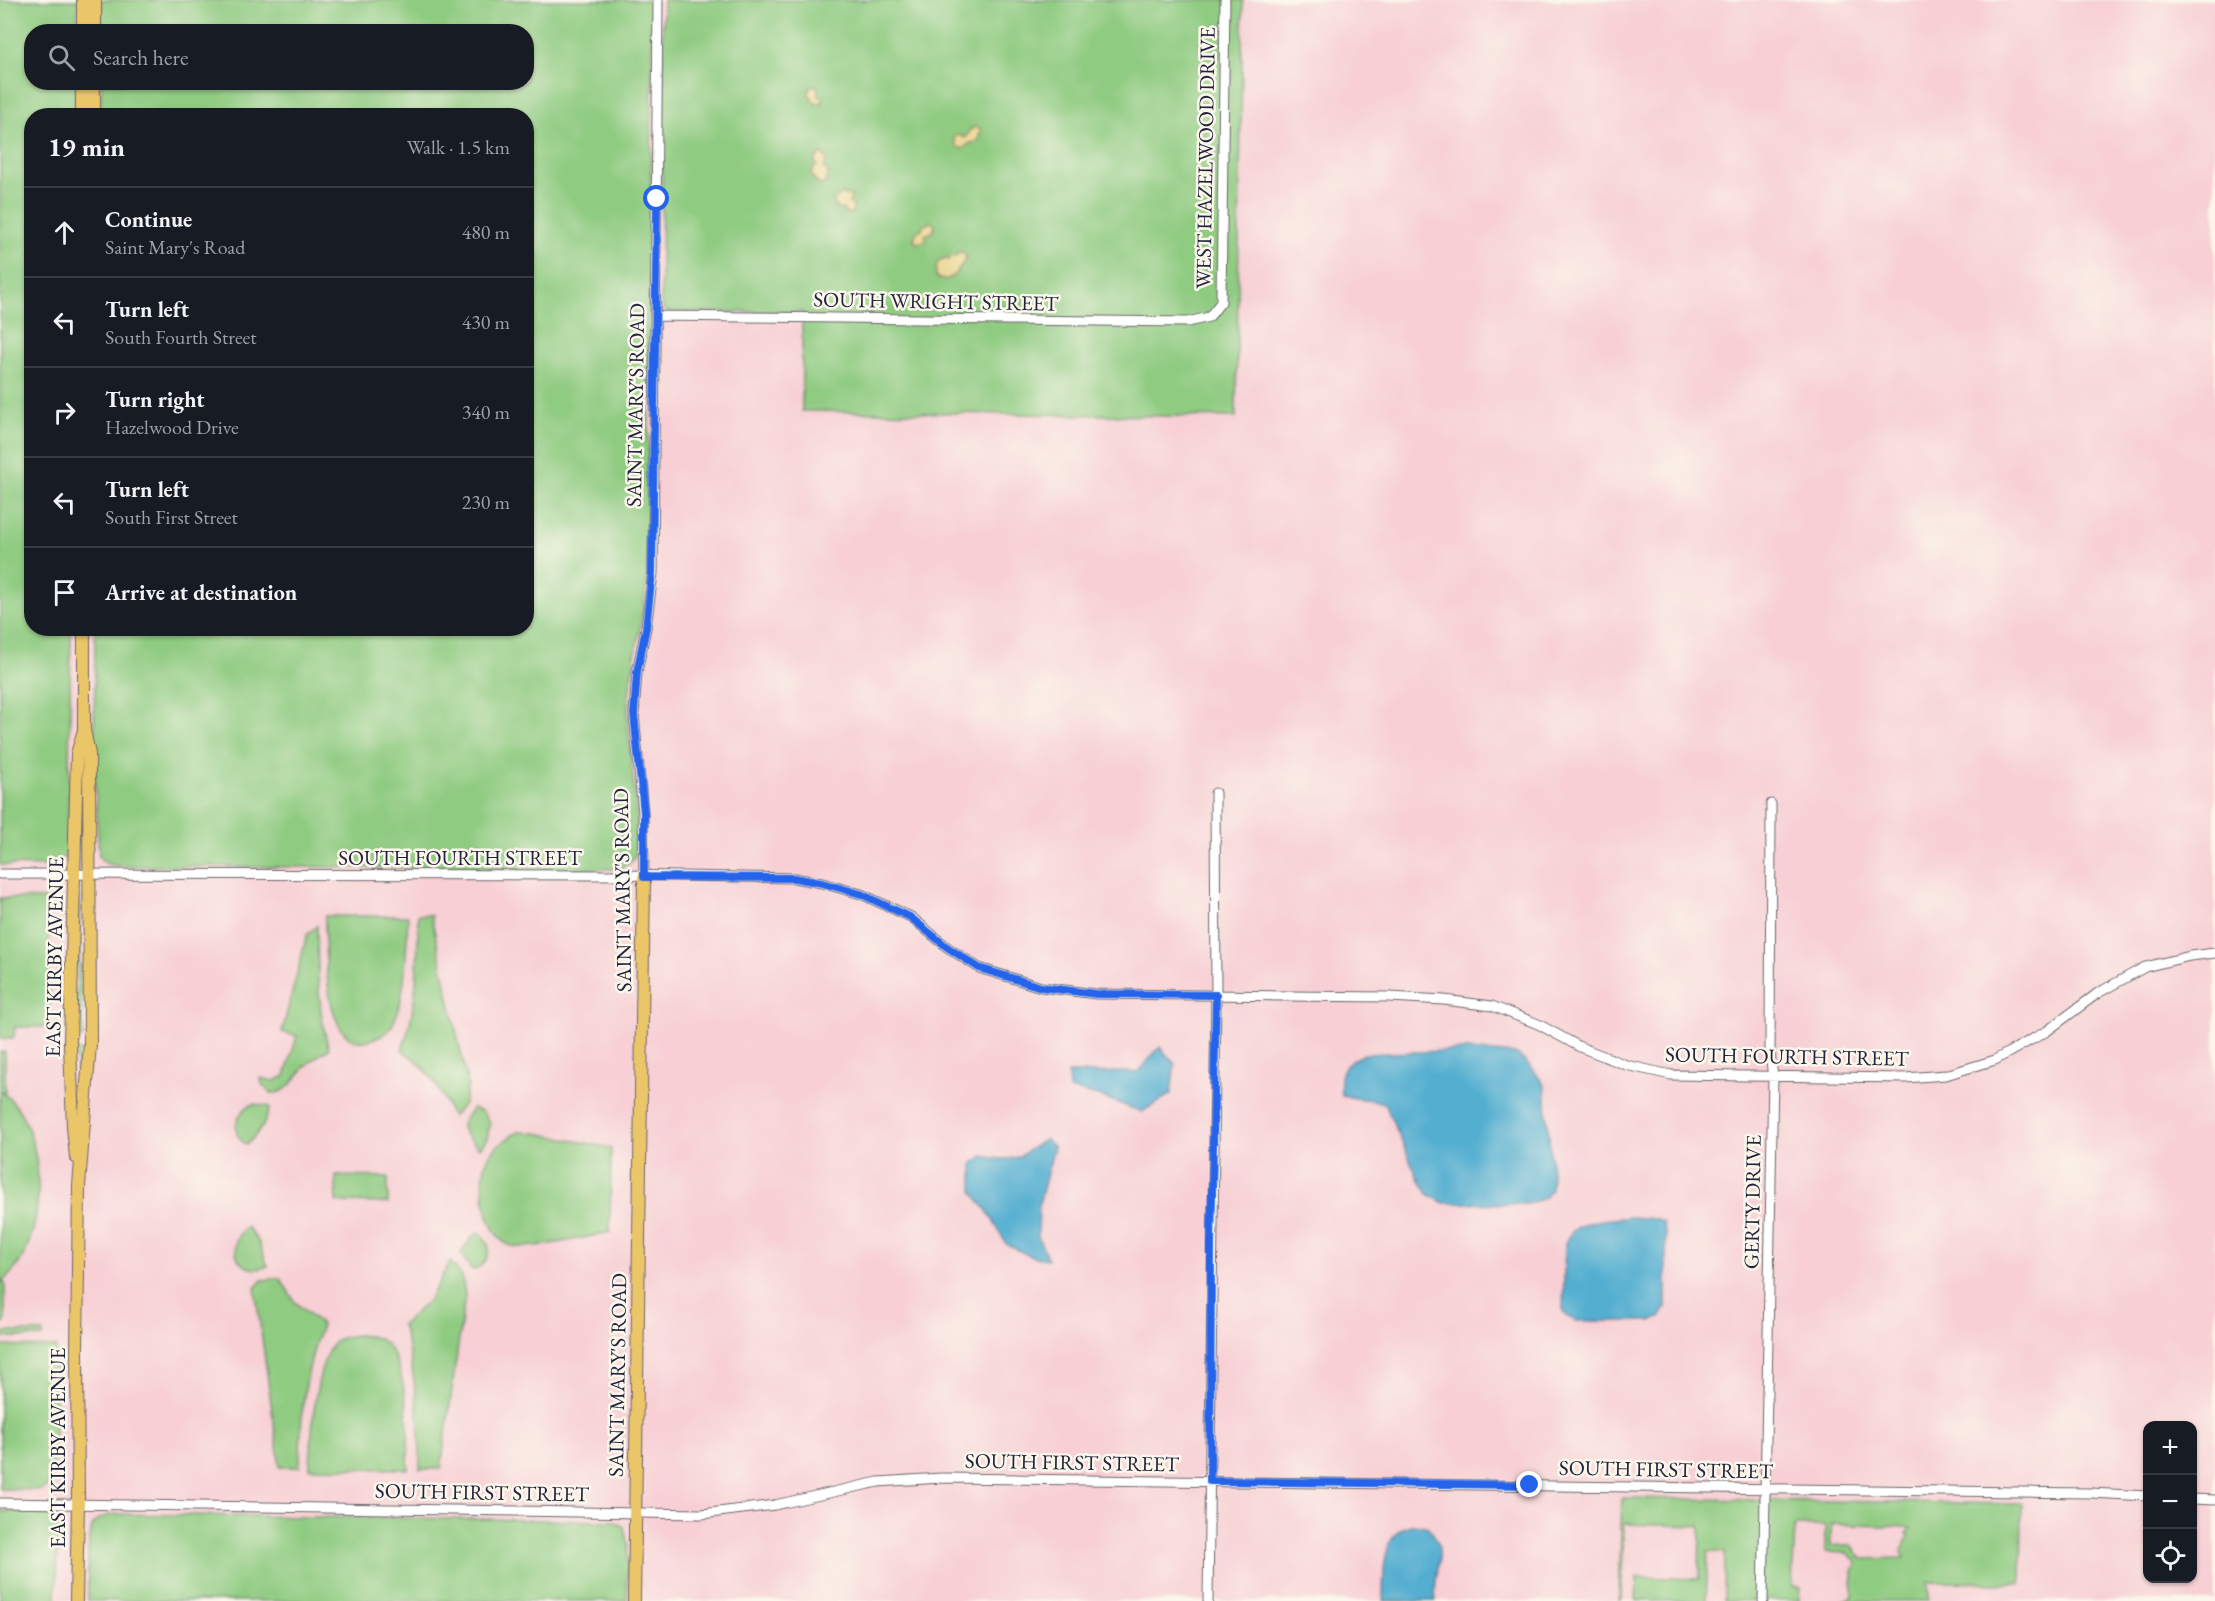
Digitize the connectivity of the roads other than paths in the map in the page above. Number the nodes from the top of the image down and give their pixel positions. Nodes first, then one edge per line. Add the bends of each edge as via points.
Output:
1 (83, 0) edge
2 (95, 0) edge
3 (658, 0) edge
4 (1225, 0) edge
5 (83, 24) edge
6 (95, 24) edge
7 (82, 90) edge
8 (94, 90) edge
9 (82, 108) edge
10 (94, 108) edge
11 (1214, 314) joint
12 (656, 316) junction
13 (84, 636) edge
14 (84, 730) junction
15 (1215, 793) dead end
16 (1771, 804) dead end
17 (75, 873) junction
18 (89, 873) junction
19 (0, 874) edge
20 (644, 877) junction
21 (2215, 953) edge
22 (1216, 995) junction
23 (1773, 1076) junction
24 (79, 1186) junction
25 (1210, 1481) junction
26 (1765, 1488) junction
27 (2143, 1496) edge
28 (2197, 1499) edge
29 (2215, 1500) edge
30 (0, 1503) edge
31 (78, 1503) junction
32 (635, 1514) junction
33 (76, 1601) edge
34 (634, 1601) edge
35 (1208, 1601) edge
36 (1763, 1601) edge

1 - 5 main road
2 - 6 main road
3 - 12 street, SAINT MARY'S ROAD
4 - 11 street, WEST HAZELWOOD DRIVE via 1221,302
7 - 9 main road
8 - 10 main road
11 - 12 street, SOUTH WRIGHT STREET via 1199,320 1138,322
12 - 20 street, SAINT MARY'S ROAD via 652,573 634,714 644,813
13 - 14 main road, EAST KIRBY AVENUE
14 - 17 main road, EAST KIRBY AVENUE via 77,754
14 - 18 main road, EAST KIRBY AVENUE via 89,754
15 - 22 street
16 - 23 street, GERTY DRIVE
17 - 18 street, SOUTH FOURTH STREET
17 - 19 street, SOUTH FOURTH STREET
17 - 24 main road, EAST KIRBY AVENUE via 70,1044
18 - 20 street, SOUTH FOURTH STREET
18 - 24 main road, EAST KIRBY AVENUE via 90,1044
20 - 22 street, SOUTH FOURTH STREET via 794,878 822,883 861,894 910,917 979,968 1041,987 1096,994
20 - 32 main road, SAINT MARY'S ROAD
21 - 23 street, SOUTH FOURTH STREET via 2145,967 2097,993 2047,1031 1995,1060 1946,1076
22 - 23 street, SOUTH FOURTH STREET via 1444,1000 1492,1006 1626,1065 1671,1075
22 - 25 street
23 - 26 street, GERTY DRIVE
24 - 31 main road, EAST KIRBY AVENUE
25 - 26 street, SOUTH FIRST STREET
25 - 32 street, SOUTH FIRST STREET via 908,1479 719,1513
25 - 35 street
26 - 27 street, SOUTH FIRST STREET
26 - 36 street, GERTY DRIVE
28 - 29 street
30 - 31 street, SOUTH FIRST STREET
31 - 32 street, SOUTH FIRST STREET
31 - 33 main road, EAST KIRBY AVENUE
32 - 34 main road, SAINT MARY'S ROAD

